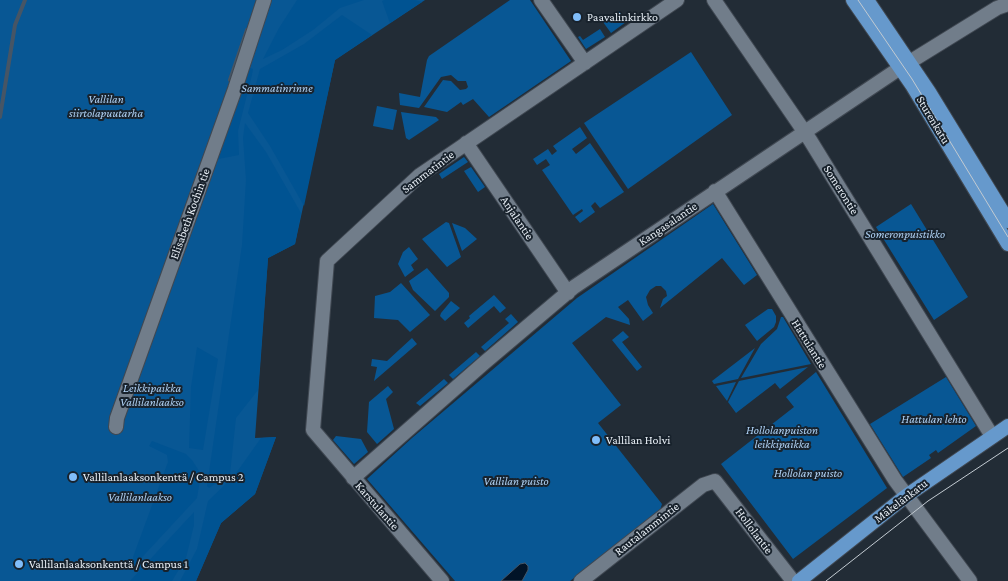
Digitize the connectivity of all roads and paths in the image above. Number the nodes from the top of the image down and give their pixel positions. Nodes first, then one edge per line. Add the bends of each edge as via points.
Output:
1 (264, 0) edge
2 (541, 0) edge
3 (678, 0) edge
4 (714, 0) edge
5 (853, 0) edge
6 (867, 0) edge
7 (1008, 4) edge
8 (585, 63) junction
9 (905, 65) junction
10 (805, 132) junction
11 (466, 143) junction
12 (715, 191) junction
13 (1002, 213) edge
14 (1008, 244) edge
15 (568, 293) junction
16 (1008, 426) edge
17 (116, 427) dead end
18 (313, 430) joint
19 (992, 436) junction
20 (353, 478) junction
21 (715, 480) joint
22 (906, 496) junction
23 (442, 581) edge
24 (582, 581) edge
25 (793, 581) edge
26 (799, 581) edge
27 (970, 581) edge

1 - 17 street, Elisabeth Kochin tie
2 - 8 street
3 - 8 street, Sammatintie
4 - 10 street, Somerontie
5 - 9 main road, Sturenkatu
6 - 9 main road, Sturenkatu
7 - 9 street, Kangasalantie
8 - 11 street, Sammatintie
9 - 10 street, Kangasalantie
9 - 13 main road, Sturenkatu
10 - 12 street, Kangasalantie
10 - 19 street, Somerontie
11 - 15 street, Anjalantie
11 - 18 street, Sammatintie via 420,175 327,261
12 - 15 street, Kangasalantie
12 - 22 street, Hattulantie
13 - 14 main road, Sturenkatu
15 - 20 street, Kangasalantie
16 - 19 main road, Mäkelänkatu
18 - 20 street, Karstulantie
19 - 22 main road, Mäkelänkatu
20 - 23 street, Karstulantie
21 - 24 street, Rautalammintie via 703,485
21 - 25 street, Hollolantie
22 - 26 main road, Mäkelänkatu
22 - 27 street, Hattulantie

